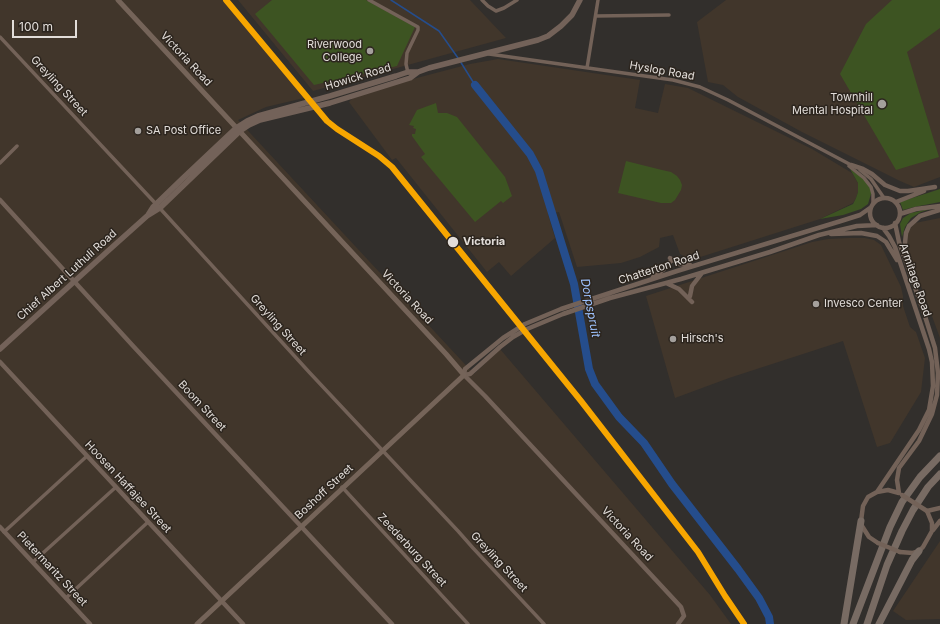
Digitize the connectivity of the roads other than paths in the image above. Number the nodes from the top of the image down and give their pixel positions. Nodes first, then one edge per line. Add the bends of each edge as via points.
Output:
1 (118, 0) edge
2 (369, 0) edge
3 (482, 0) edge
4 (517, 0) edge
5 (580, 0) edge
6 (598, 0) edge
7 (596, 16) junction
8 (668, 16) dead end
9 (0, 37) edge
10 (487, 54) junction
11 (587, 68) junction
12 (409, 75) junction
13 (295, 108) junction
14 (238, 129) junction
15 (17, 146) dead end
16 (841, 160) junction
17 (0, 163) edge
18 (851, 165) junction
19 (938, 187) edge
20 (884, 198) junction
21 (0, 200) edge
22 (896, 202) junction
23 (158, 206) junction
24 (872, 206) junction
25 (940, 206) edge
26 (940, 210) edge
27 (900, 214) junction
28 (895, 223) junction
29 (877, 225) junction
30 (882, 228) junction
31 (819, 235) junction
32 (904, 256) junction
33 (697, 265) junction
34 (900, 265) junction
35 (702, 273) junction
36 (74, 281) junction
37 (647, 281) junction
38 (666, 283) junction
39 (690, 296) dead end
40 (591, 302) junction
41 (692, 302) dead end
42 (0, 349) edge
43 (0, 362) edge
44 (467, 372) junction
45 (383, 450) junction
46 (87, 456) junction
47 (940, 456) edge
48 (940, 474) edge
49 (116, 487) junction
50 (342, 488) junction
51 (876, 492) junction
52 (900, 494) junction
53 (940, 508) edge
54 (927, 511) junction
55 (861, 521) junction
56 (940, 521) edge
57 (148, 522) junction
58 (302, 526) junction
59 (0, 527) edge
60 (932, 531) junction
61 (4, 532) junction
62 (918, 551) junction
63 (34, 562) junction
64 (66, 598) junction
65 (222, 601) junction
66 (90, 624) edge
67 (196, 624) edge
68 (243, 624) edge
69 (392, 624) edge
70 (468, 624) edge
71 (544, 624) edge
72 (678, 624) edge
73 (844, 624) edge
74 (853, 624) edge
75 (866, 624) edge
76 (879, 624) edge

1 - 14 main road, Victoria Road
2 - 12 street via 418,28 407,53
3 - 4 street via 496,11
5 - 10 main road, Howick Road via 566,20 548,36 528,44
6 - 7 street
7 - 8 street
7 - 11 street
9 - 23 street, Greyling Street
10 - 11 street, Hyslop Road
10 - 12 main road, Howick Road
11 - 16 street, Hyslop Road via 673,80 700,88 728,100
12 - 13 main road, Howick Road
12 - 13 main road, Howick Road via 330,103
13 - 14 main road, Howick Road via 258,116
14 - 23 main road, Chief Albert Luthuli Road
14 - 44 main road, Victoria Road via 446,354
15 - 17 street
16 - 18 street, Hyslop Road
16 - 24 street, Hyslop Road via 868,182 873,190
18 - 19 street via 863,169 885,185 900,191
18 - 20 street, Hyslop Road via 863,171
19 - 22 street
20 - 22 street
20 - 24 street via 878,199
21 - 36 street, Boom Street
22 - 27 street
23 - 36 main road, Chief Albert Luthuli Road
23 - 45 street, Greyling Street
24 - 29 street via 872,220
24 - 33 street, Chatterton Road via 860,215 841,222
25 - 27 street
26 - 32 street via 920,216 910,226 906,233
27 - 28 street
28 - 30 street
28 - 32 street, Armitage Road
29 - 30 street
29 - 31 street, Chatterton Road via 857,226
30 - 34 street, Armitage Road via 891,240
31 - 34 street via 861,233 877,236 886,242
31 - 35 street, Chatterton Road
32 - 52 street, Armitage Road via 934,348 938,384 929,422 919,441 899,468 897,480
33 - 37 street, Chatterton Road
33 - 37 street via 682,264 671,259 660,272
34 - 51 street, Armitage Road via 929,349 933,386 929,410 919,430
35 - 38 street, Chatterton Road
35 - 39 street via 692,286
36 - 42 main road, Chief Albert Luthuli Road
36 - 58 street, Boom Street
37 - 40 street, Chatterton Road
38 - 40 street, Chatterton Road
38 - 41 street via 679,289
40 - 44 street, Chatterton Road via 510,333
43 - 46 street, Hoosen Haffajee Street
44 - 45 main road, Boshoff Street
44 - 72 street, Victoria Road via 485,396 681,607 684,616
45 - 50 main road, Boshoff Street
45 - 71 street, Greyling Street
46 - 49 street, Hoosen Haffajee Street
46 - 61 street
47 - 74 highway via 920,477 902,502 876,560
48 - 75 highway via 928,487 902,531
49 - 57 street, Hoosen Haffajee Street
49 - 63 street
50 - 58 main road, Boshoff Street
50 - 70 street, Zeederburg Street
51 - 52 street via 888,490
51 - 55 street via 865,501
52 - 54 street, bridge
53 - 54 street
54 - 60 street
55 - 62 street, bridge via 865,532 878,543 900,552
55 - 73 highway
56 - 60 street
57 - 64 street
57 - 65 street, Hoosen Haffajee Street
58 - 65 main road, Boshoff Street
58 - 69 street, Boom Street
59 - 61 street, Pietermaritz Street
60 - 62 street via 927,542
61 - 63 street, Pietermaritz Street
62 - 76 highway
63 - 64 street, Pietermaritz Street
64 - 66 street, Pietermaritz Street
65 - 67 main road, Boshoff Street
65 - 68 street, Hoosen Haffajee Street

